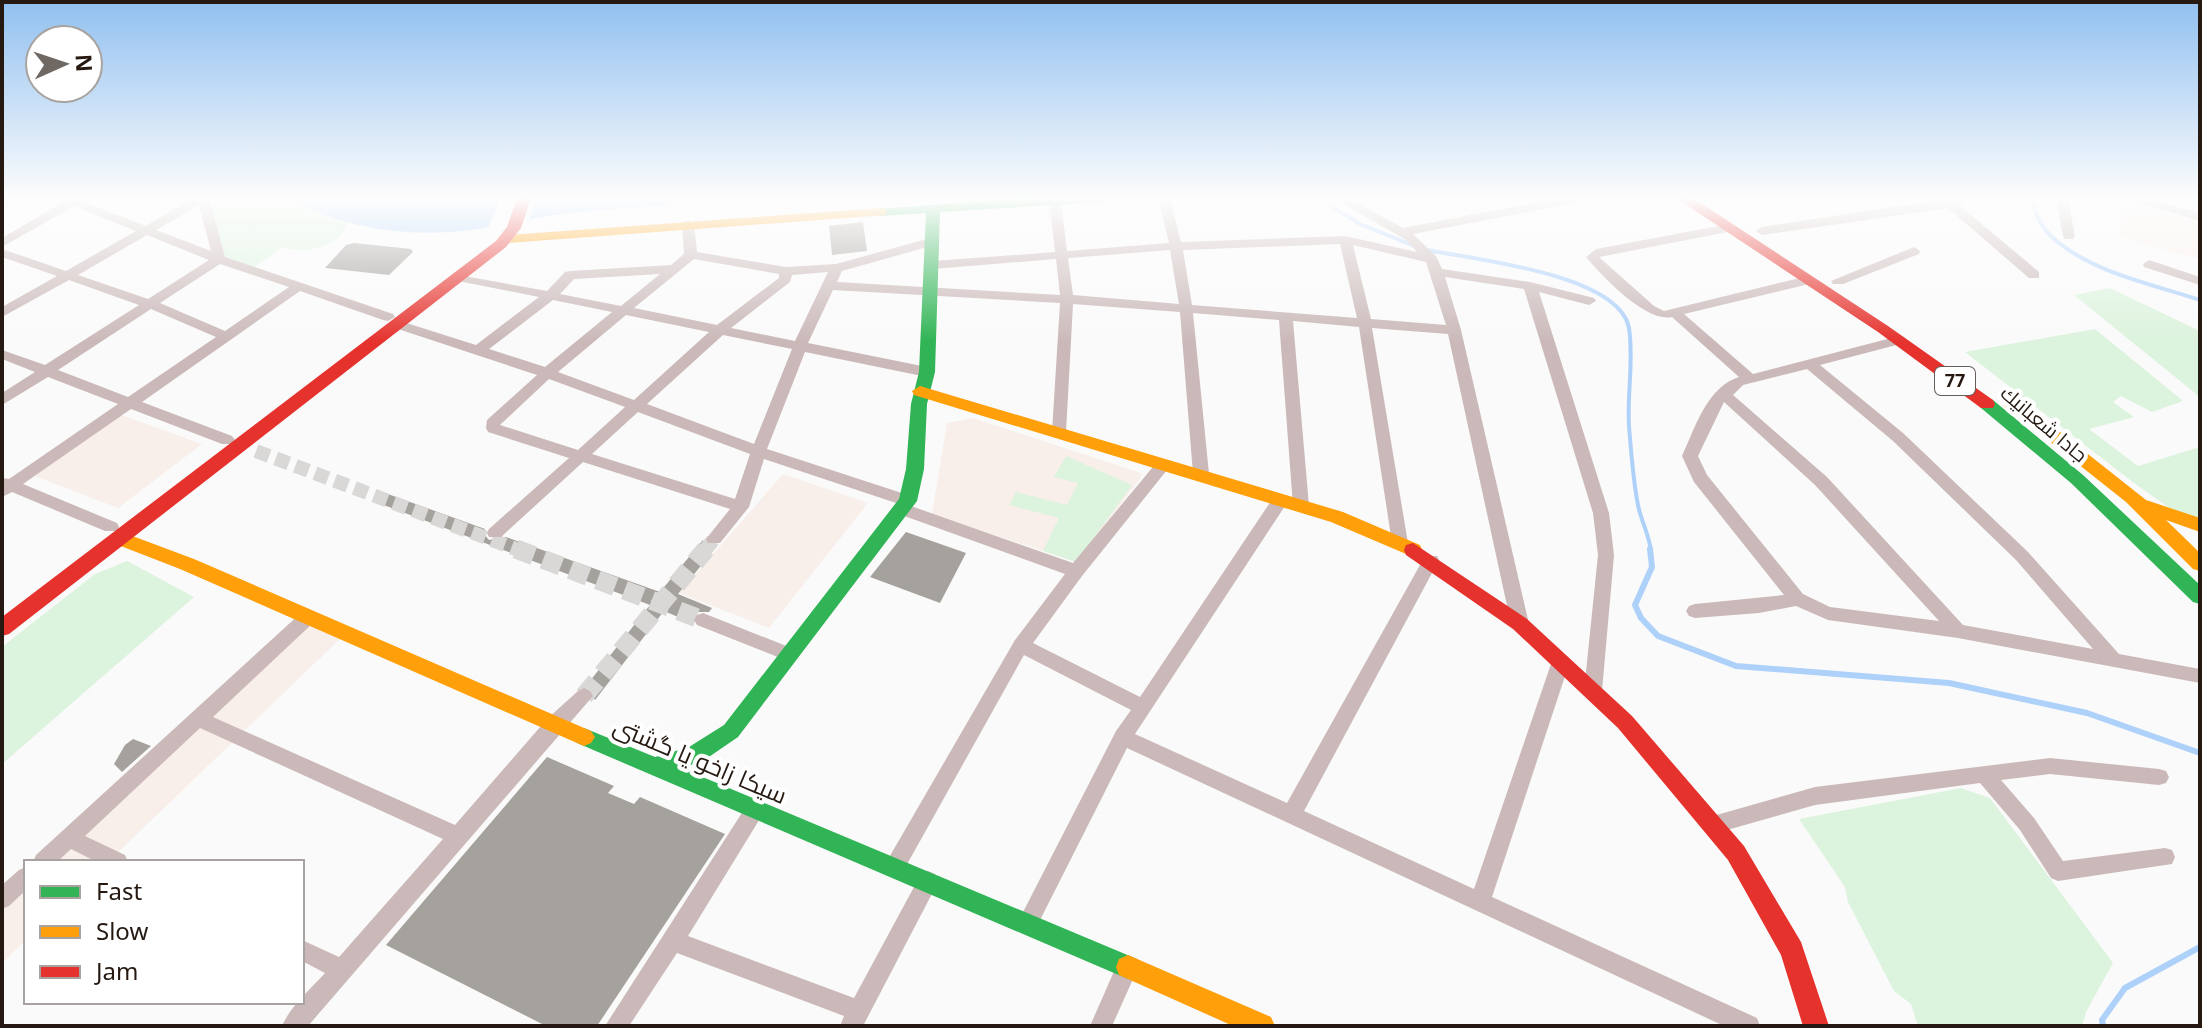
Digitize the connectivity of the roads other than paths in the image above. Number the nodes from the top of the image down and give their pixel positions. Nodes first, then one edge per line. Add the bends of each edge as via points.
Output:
1 (120, 246) edge
2 (185, 246) edge
3 (216, 246) edge
4 (482, 246) edge
5 (491, 246) edge
6 (690, 246) edge
7 (916, 246) edge
8 (934, 246) edge
9 (1060, 246) edge
10 (1178, 246) joint
11 (1346, 246) edge
12 (1369, 246) edge
13 (1417, 246) edge
14 (1638, 246) edge
15 (1756, 246) edge
16 (1785, 246) edge
17 (2000, 246) edge
18 (1914, 251) dead end
19 (2, 253) edge
20 (691, 255) junction
21 (1061, 255) junction
22 (219, 259) junction
23 (1432, 262) junction
24 (2149, 264) dead end
25 (933, 265) junction
26 (837, 268) junction
27 (673, 269) junction
28 (786, 271) junction
29 (2034, 275) dead end
30 (67, 276) junction
31 (458, 277) junction
32 (1808, 280) junction
33 (1838, 281) junction
34 (2200, 281) edge
35 (829, 286) junction
36 (1530, 286) junction
37 (298, 287) junction
38 (932, 293) junction
39 (551, 295) junction
40 (1067, 299) junction
41 (1589, 301) dead end
42 (150, 304) junction
43 (624, 309) junction
44 (1187, 310) junction
45 (2, 313) edge
46 (1669, 314) junction
47 (1286, 318) junction
48 (392, 321) junction
49 (1365, 324) junction
50 (720, 330) junction
51 (1454, 330) junction
52 (226, 336) junction
53 (1899, 340) junction
54 (800, 346) junction
55 (477, 351) junction
56 (2, 354) edge
57 (1810, 364) junction
58 (47, 370) junction
59 (927, 372) junction
60 (547, 373) junction
61 (1750, 379) junction
62 (920, 391) junction
63 (1723, 394) junction
64 (2, 400) edge
65 (131, 404) junction
66 (635, 405) junction
67 (1059, 432) junction
68 (241, 445) junction
69 (759, 450) junction
70 (580, 455) junction
71 (1162, 466) junction
72 (1201, 474) junction
73 (5, 486) edge
74 (2130, 495) junction
75 (1281, 499) junction
76 (905, 505) junction
77 (1301, 506) junction
78 (741, 507) junction
79 (2200, 525) edge
80 (495, 533) dead end
81 (106, 539) junction
82 (714, 539) tunnel mouth
83 (1400, 543) junction
84 (1431, 560) junction
85 (2200, 564) edge
86 (1076, 571) junction
87 (2200, 597) edge
88 (1797, 599) junction
89 (1695, 611) dead end
90 (2, 612) edge
91 (308, 617) junction
92 (703, 620) tunnel mouth
93 (1520, 624) junction
94 (2, 628) edge
95 (1958, 631) junction
96 (1021, 645) junction
97 (788, 654) junction
98 (2112, 658) junction
99 (1561, 661) junction
100 (2200, 676) edge
101 (1593, 691) junction
102 (584, 696) tunnel mouth
103 (1143, 707) junction
104 (199, 719) junction
105 (554, 725) junction
106 (1123, 737) junction
107 (654, 767) junction
108 (1984, 774) junction
109 (2159, 777) dead end
110 (754, 811) junction
111 (1292, 813) junction
112 (1713, 825) junction
113 (458, 836) junction
114 (69, 838) junction
115 (2165, 857) dead end
116 (45, 860) edge
117 (114, 860) edge
118 (894, 868) junction
119 (24, 879) edge
120 (928, 881) junction
121 (2, 899) edge
122 (1480, 902) junction
123 (1028, 923) junction
124 (673, 941) junction
125 (304, 951) edge
126 (1127, 968) junction
127 (343, 970) junction
128 (855, 1018) edge
129 (293, 1026) edge
130 (616, 1026) edge
131 (1101, 1026) edge
132 (1262, 1026) edge
133 (1749, 1026) edge
134 (1816, 1026) edge

1 - 30 street
2 - 22 street
3 - 22 street
4 - 48 main road
5 - 31 main road
6 - 20 street
7 - 26 street
8 - 25 main road
9 - 21 street
10 - 21 street
10 - 44 street
11 - 49 street
12 - 23 street
13 - 23 street
14 - 46 street via 1592,257 1649,309
15 - 32 main road, جادا شعبانيك / 77
16 - 33 main road, جادا شعبانيك / 77
17 - 29 street
18 - 33 street
19 - 30 street
20 - 27 street
20 - 28 street
21 - 25 street
21 - 40 street
22 - 37 street
22 - 42 street
23 - 36 street
23 - 51 street
24 - 34 street
25 - 38 main road
26 - 28 street
26 - 35 street
27 - 39 street via 570,275
27 - 43 street
28 - 50 street via 785,279
30 - 42 street
30 - 45 street
31 - 39 street
31 - 48 main road
32 - 46 street
32 - 53 main road, جادا شعبانيك / 77
33 - 74 main road, جادا شعبانيك / 77 via 1949,356
35 - 38 street
35 - 54 street
36 - 41 street
36 - 101 street via 1601,513 1606,555
37 - 48 street
37 - 52 street
38 - 40 street
38 - 59 main road
39 - 43 street
39 - 55 street
40 - 44 street
40 - 67 street
42 - 52 street
42 - 58 street
43 - 50 street
43 - 60 street
44 - 47 street
44 - 72 street
46 - 61 street
47 - 49 street
47 - 77 street
48 - 55 street
48 - 68 main road
49 - 51 street
49 - 83 street
50 - 54 street
50 - 66 street
51 - 93 street
52 - 65 street
53 - 57 street
53 - 87 main road, جادا شعبانيك / 77 via 2001,415
54 - 59 street
54 - 69 street
55 - 60 street
56 - 58 street
57 - 61 street
57 - 98 street via 1898,437 2022,556
58 - 64 street
58 - 65 street
59 - 62 main road
60 - 66 street
60 - 70 street via 495,418 493,428
61 - 63 street
62 - 67 main road
62 - 76 main road via 914,482
63 - 88 street via 1690,456 1700,478
63 - 95 street via 1821,481
65 - 68 street
65 - 73 street
66 - 69 street
66 - 70 street
67 - 71 main road
68 - 81 main road
69 - 76 street
69 - 78 street
70 - 78 street
70 - 80 street
71 - 72 main road
71 - 86 street
72 - 75 main road
73 - 81 street
74 - 79 main road
74 - 85 main road, 77
75 - 77 main road
75 - 103 street
76 - 86 street
76 - 97 main road
77 - 83 main road
78 - 82 street
81 - 90 main road
81 - 91 main road, سیکا زاخو یا گشتى
81 - 94 main road
83 - 84 main road
84 - 93 main road
84 - 111 street
86 - 96 street
88 - 89 street
88 - 95 street via 1828,613
91 - 104 street
91 - 105 main road, سیکا زاخو یا گشتى
92 - 97 street
93 - 99 main road
95 - 98 street
96 - 103 street
96 - 118 street
97 - 107 main road via 731,731 695,754
98 - 100 street
99 - 101 main road
99 - 122 street
101 - 112 main road
102 - 105 street
103 - 106 street
104 - 113 street
104 - 114 street
105 - 107 main road, سیکا زاخو یا گشتى
105 - 113 street
106 - 111 street
106 - 123 street
107 - 110 main road, سیکا زاخو یا گشتى
108 - 109 street via 2050,766
108 - 112 street via 1815,796
108 - 115 street via 2058,871
110 - 118 main road, سیکا زاخو یا گشتى
110 - 124 street
111 - 122 street
112 - 134 main road via 1775,916 1805,985
113 - 127 street
114 - 116 street
114 - 117 street
118 - 120 main road, سیکا زاخو یا گشتى
119 - 121 street
120 - 123 main road, سیکا زاخو یا گشتى
120 - 128 street
122 - 133 street
123 - 126 main road, سیکا زاخو یا گشتى
124 - 128 street
124 - 130 street
125 - 127 street
126 - 131 street
126 - 132 main road, سیکا زاخو یا گشتى
127 - 129 street

